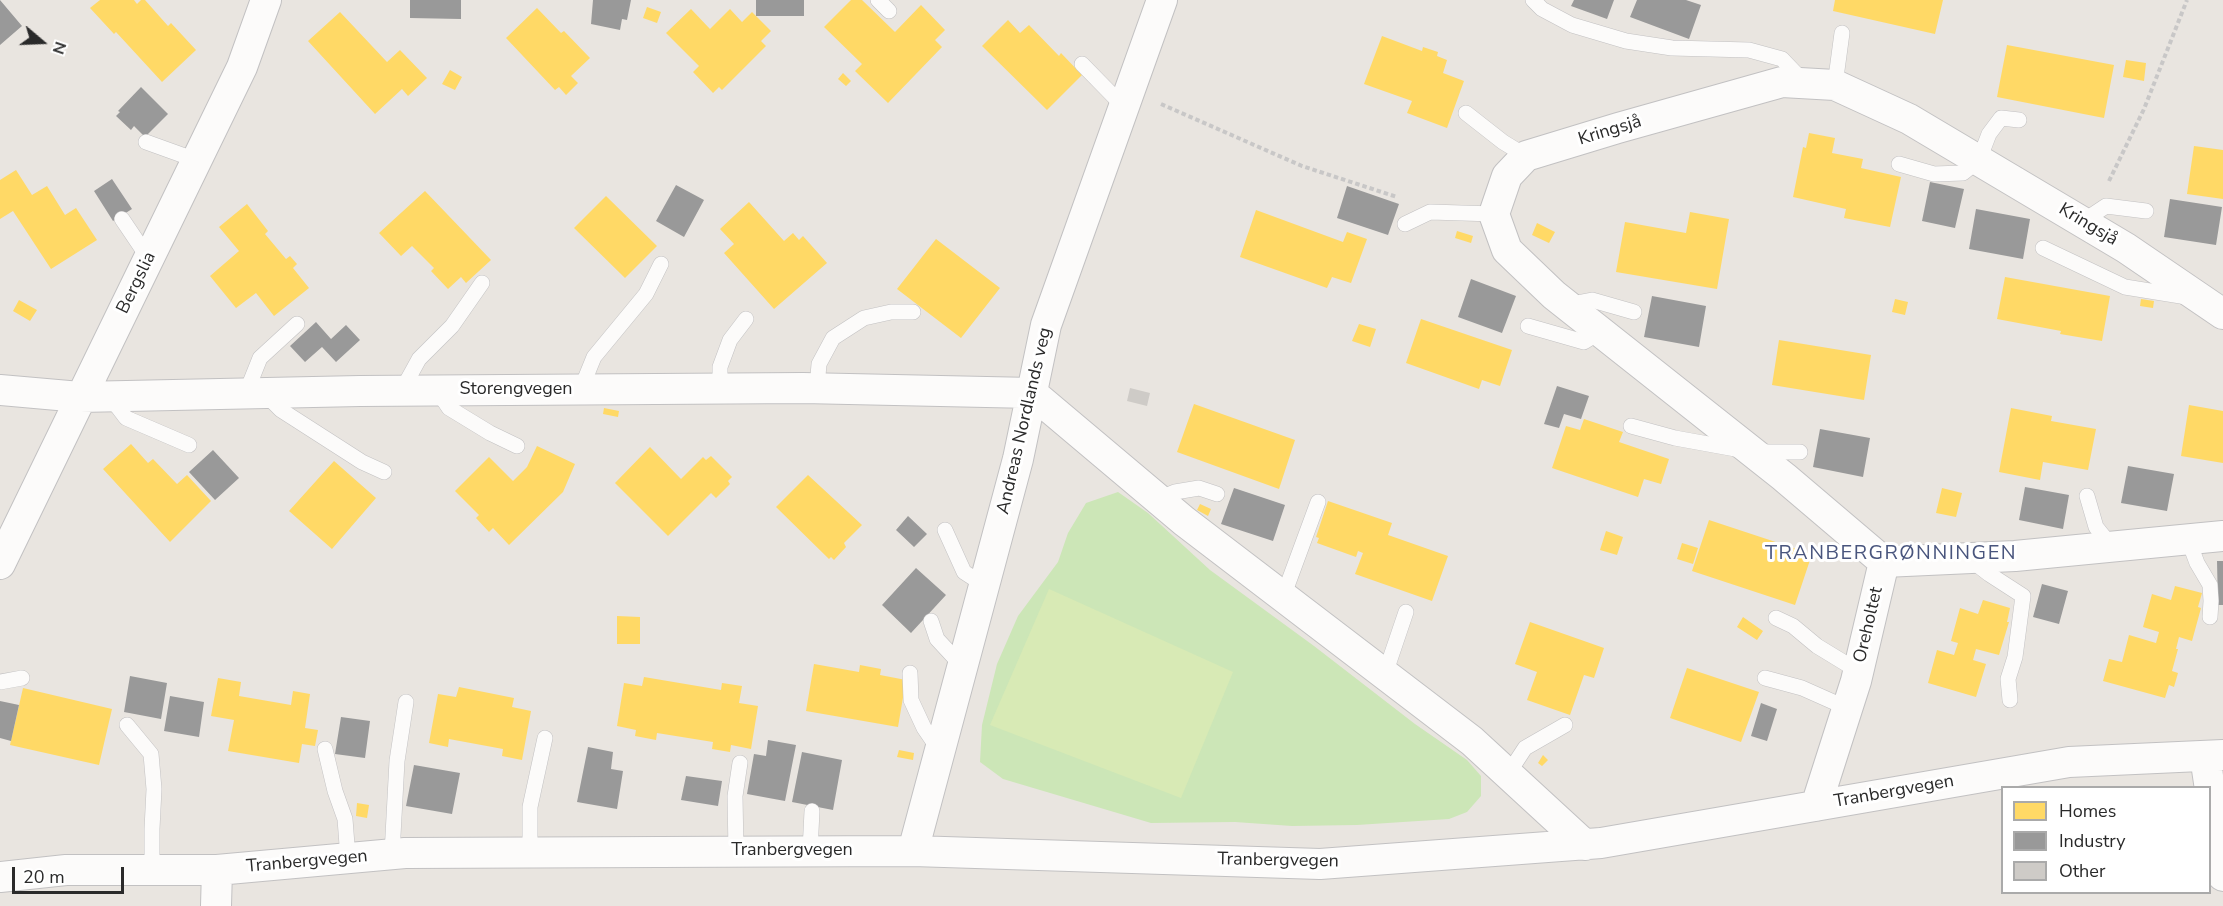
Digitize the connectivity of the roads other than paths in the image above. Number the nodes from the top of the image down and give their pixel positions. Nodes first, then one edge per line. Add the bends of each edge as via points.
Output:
1 (266, 0) edge
2 (878, 0) edge
3 (1162, 0) edge
4 (1533, 0) edge
5 (890, 11) dead end
6 (1842, 33) dead end
7 (1082, 64) dead end
8 (1805, 83) junction
9 (1835, 85) junction
10 (1127, 99) junction
11 (1466, 113) dead end
12 (2019, 120) dead end
13 (146, 141) dead end
14 (1526, 156) junction
15 (196, 160) junction
16 (1979, 160) junction
17 (1899, 164) dead end
18 (2146, 211) dead end
19 (1494, 214) junction
20 (2092, 215) junction
21 (122, 219) dead end
22 (1405, 224) dead end
23 (2043, 248) dead end
24 (148, 259) junction
25 (661, 264) dead end
26 (482, 283) dead end
27 (1566, 305) junction
28 (2213, 306) edge
29 (913, 312) dead end
30 (1634, 312) dead end
31 (746, 320) dead end
32 (297, 324) dead end
33 (1528, 326) dead end
34 (1600, 332) junction
35 (720, 388) junction
36 (817, 388) junction
37 (581, 389) junction
38 (0, 390) edge
39 (402, 390) junction
40 (437, 390) junction
41 (255, 393) junction
42 (1032, 393) junction
43 (110, 397) junction
44 (80, 398) junction
45 (1631, 426) dead end
46 (189, 445) dead end
47 (517, 446) dead end
48 (1752, 452) junction
49 (1800, 452) dead end
50 (384, 472) dead end
51 (1216, 494) dead end
52 (2088, 496) dead end
53 (1158, 500) junction
54 (1318, 502) dead end
55 (945, 530) dead end
56 (2223, 536) edge
57 (2188, 539) junction
58 (2112, 547) junction
59 (1969, 558) junction
60 (1884, 562) junction
61 (0, 564) edge
62 (984, 585) junction
63 (1283, 597) junction
64 (1406, 612) dead end
65 (2210, 617) dead end
66 (1776, 618) dead end
67 (931, 621) dead end
68 (962, 666) junction
69 (1858, 670) junction
70 (910, 673) dead end
71 (1385, 674) junction
72 (22, 678) dead end
73 (1765, 678) dead end
74 (0, 682) edge
75 (2010, 700) dead end
76 (406, 702) dead end
77 (1847, 708) junction
78 (127, 725) dead end
79 (1565, 725) dead end
80 (545, 738) dead end
81 (325, 749) dead end
82 (939, 750) junction
83 (2214, 755) edge
84 (740, 763) dead end
85 (1508, 774) junction
86 (1815, 806) junction
87 (812, 811) dead end
88 (1585, 844) junction
89 (736, 851) junction
90 (810, 851) junction
91 (913, 851) junction
92 (530, 852) junction
93 (392, 854) junction
94 (348, 858) junction
95 (152, 870) junction
96 (217, 870) junction
97 (2223, 876) edge
98 (0, 877) edge
99 (216, 906) edge

1 - 15 street, Bergslia via 242,67
2 - 5 lane
3 - 10 street, Andreas Nordlands veg
4 - 8 lane via 1572,25 1626,41 1672,48 1749,50 1782,59
6 - 9 lane
7 - 10 lane
8 - 9 street, Kringsjå
8 - 14 street, Kringsjå via 1782,82
9 - 16 street, Kringsjå via 1910,119
10 - 42 street, Andreas Nordlands veg via 1046,325
11 - 14 lane
12 - 16 lane via 2001,118 1989,134
13 - 15 lane
14 - 19 street via 1507,176
15 - 24 street, Bergslia
16 - 17 lane via 1963,173 1934,174
16 - 20 street, Kringsjå
18 - 20 lane via 2106,206
19 - 22 lane via 1430,212
19 - 27 street via 1507,250
20 - 28 street, Kringsjå via 2126,248
21 - 24 lane
23 - 28 lane via 2125,287
24 - 44 street, Bergslia
25 - 37 lane via 646,294 594,357
26 - 39 lane via 452,326 419,359
27 - 30 lane via 1592,300
27 - 34 street
29 - 36 lane via 864,318 833,338 819,364
31 - 35 lane via 730,340 720,367
32 - 41 lane via 260,358
33 - 34 lane via 1584,342
34 - 48 street
35 - 36 street, Storengvegen
35 - 37 street, Storengvegen
36 - 42 street, Storengvegen
37 - 40 street, Storengvegen
38 - 44 street, Storengvegen
39 - 40 street, Storengvegen
39 - 41 street, Storengvegen
40 - 47 lane via 449,408
41 - 43 street, Storengvegen
41 - 50 lane
42 - 53 street
42 - 62 street, Andreas Nordlands veg
43 - 44 street, Storengvegen
43 - 46 lane via 126,418
44 - 61 street, Bergslia
45 - 48 lane
48 - 49 lane
48 - 60 street
51 - 53 lane via 1199,488
52 - 58 lane via 2096,527
53 - 63 street
54 - 63 lane
55 - 62 lane via 964,572
56 - 57 street, Oreholtet
57 - 58 street, Oreholtet
57 - 65 lane via 2210,585
58 - 59 street, Oreholtet
59 - 60 street, Oreholtet
59 - 75 lane via 2023,596 2008,679
60 - 69 street, Oreholtet
62 - 68 street, Andreas Nordlands veg
63 - 71 street
64 - 71 lane
66 - 69 lane
67 - 68 lane via 937,639
68 - 82 street, Andreas Nordlands veg
69 - 77 street, Oreholtet
70 - 82 lane via 911,700
71 - 85 street
72 - 74 lane
73 - 77 lane via 1802,688
76 - 93 lane via 397,761
77 - 86 street, Oreholtet
78 - 95 lane via 151,754
79 - 85 lane via 1525,748
80 - 92 lane via 530,807
81 - 94 lane via 345,819
82 - 91 street, Andreas Nordlands veg
83 - 86 street, Tranbergvegen via 2069,762
83 - 97 street, Tranbergvegen
84 - 89 lane via 735,796
85 - 88 street
86 - 88 street, Tranbergvegen
87 - 90 lane
88 - 91 street, Tranbergvegen via 1320,864
89 - 90 street, Tranbergvegen
89 - 92 street, Tranbergvegen
90 - 91 street, Tranbergvegen
92 - 93 street, Tranbergvegen
93 - 94 street, Tranbergvegen
94 - 96 street, Tranbergvegen
95 - 96 street, Tranbergvegen
95 - 98 street, Tranbergvegen via 66,870
96 - 99 street

